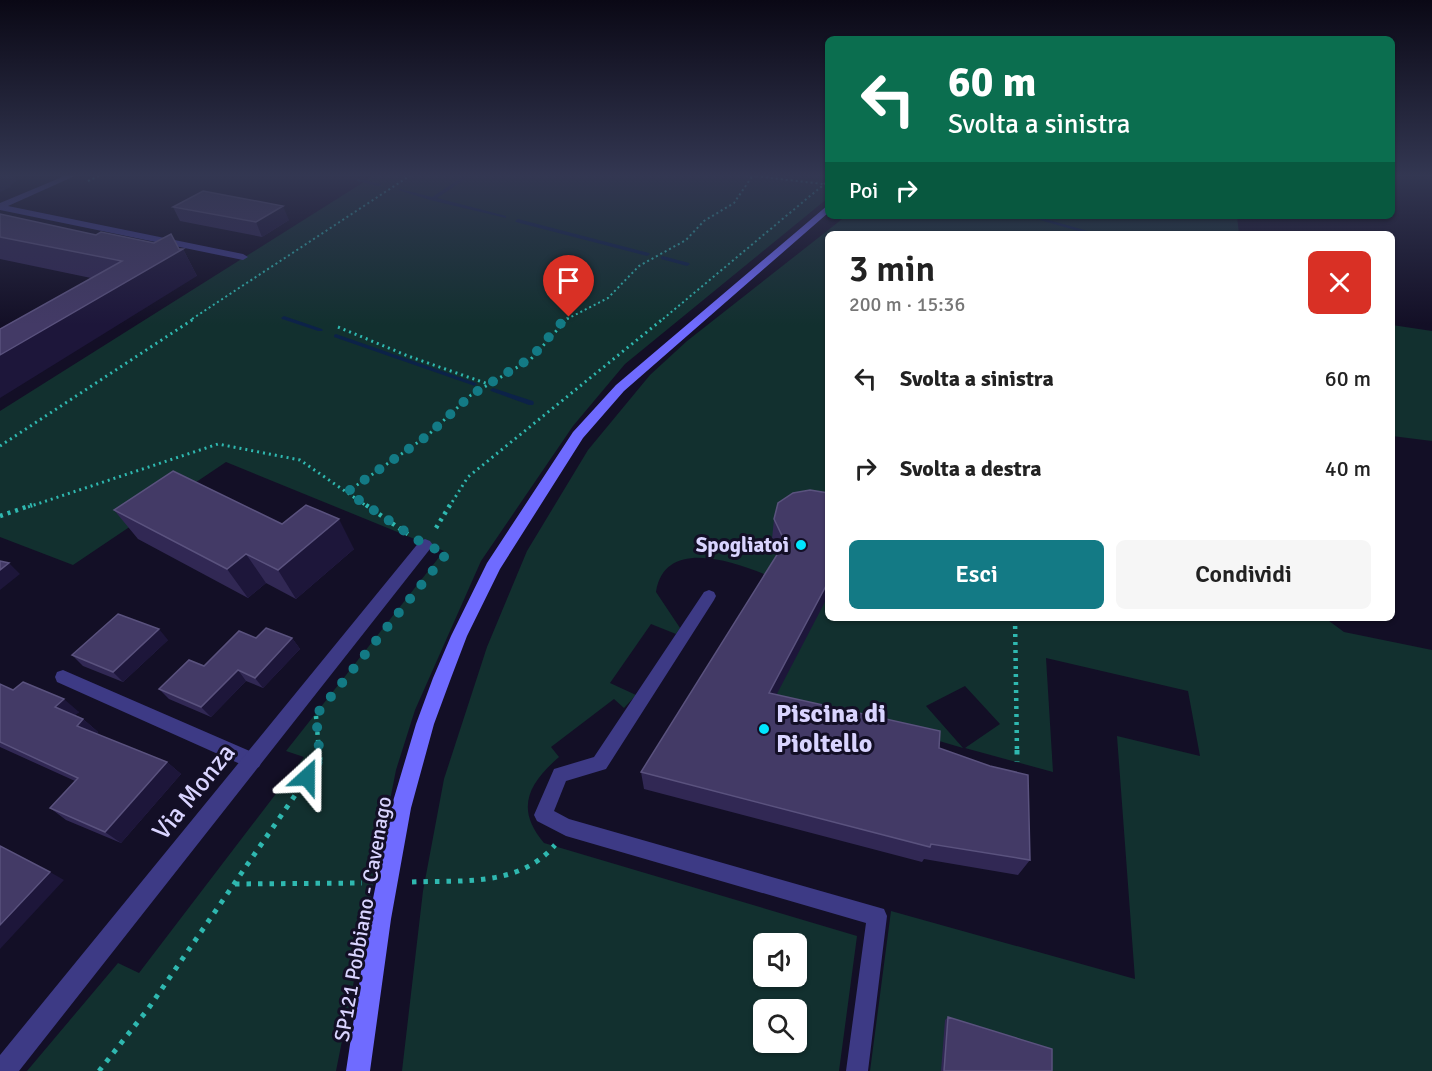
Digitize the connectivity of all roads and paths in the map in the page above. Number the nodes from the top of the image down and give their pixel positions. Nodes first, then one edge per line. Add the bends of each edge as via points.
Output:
1 (90, 225) edge
2 (335, 225) edge
3 (700, 225) edge
4 (777, 225) edge
5 (808, 225) edge
6 (243, 257) dead end
7 (338, 327) dead end
8 (488, 384) junction
9 (0, 446) edge
10 (347, 492) junction
11 (0, 516) edge
12 (425, 545) junction
13 (709, 596) dead end
14 (1015, 621) edge
15 (63, 676) dead end
16 (316, 715) dead end
17 (253, 761) junction
18 (1017, 762) dead end
19 (3, 1071) edge
20 (99, 1071) edge
21 (358, 1071) edge
22 (857, 1071) edge

1 - 6 street
2 - 9 path
3 - 8 path via 686,240 632,271 608,298 569,317 531,358
4 - 12 path via 468,477
5 - 21 street, SP121 Pobbiano - Cavenago via 620,388 578,435 493,567 442,678 401,808
7 - 8 path
8 - 10 path via 457,406 427,436
10 - 11 path via 300,460 218,444
10 - 12 path
12 - 17 street, Via Monza
13 - 22 lane via 600,763 560,775 543,815 566,827 877,916
14 - 18 path
15 - 17 lane
16 - 20 path via 320,759 148,1009
17 - 19 street, Via Monza

